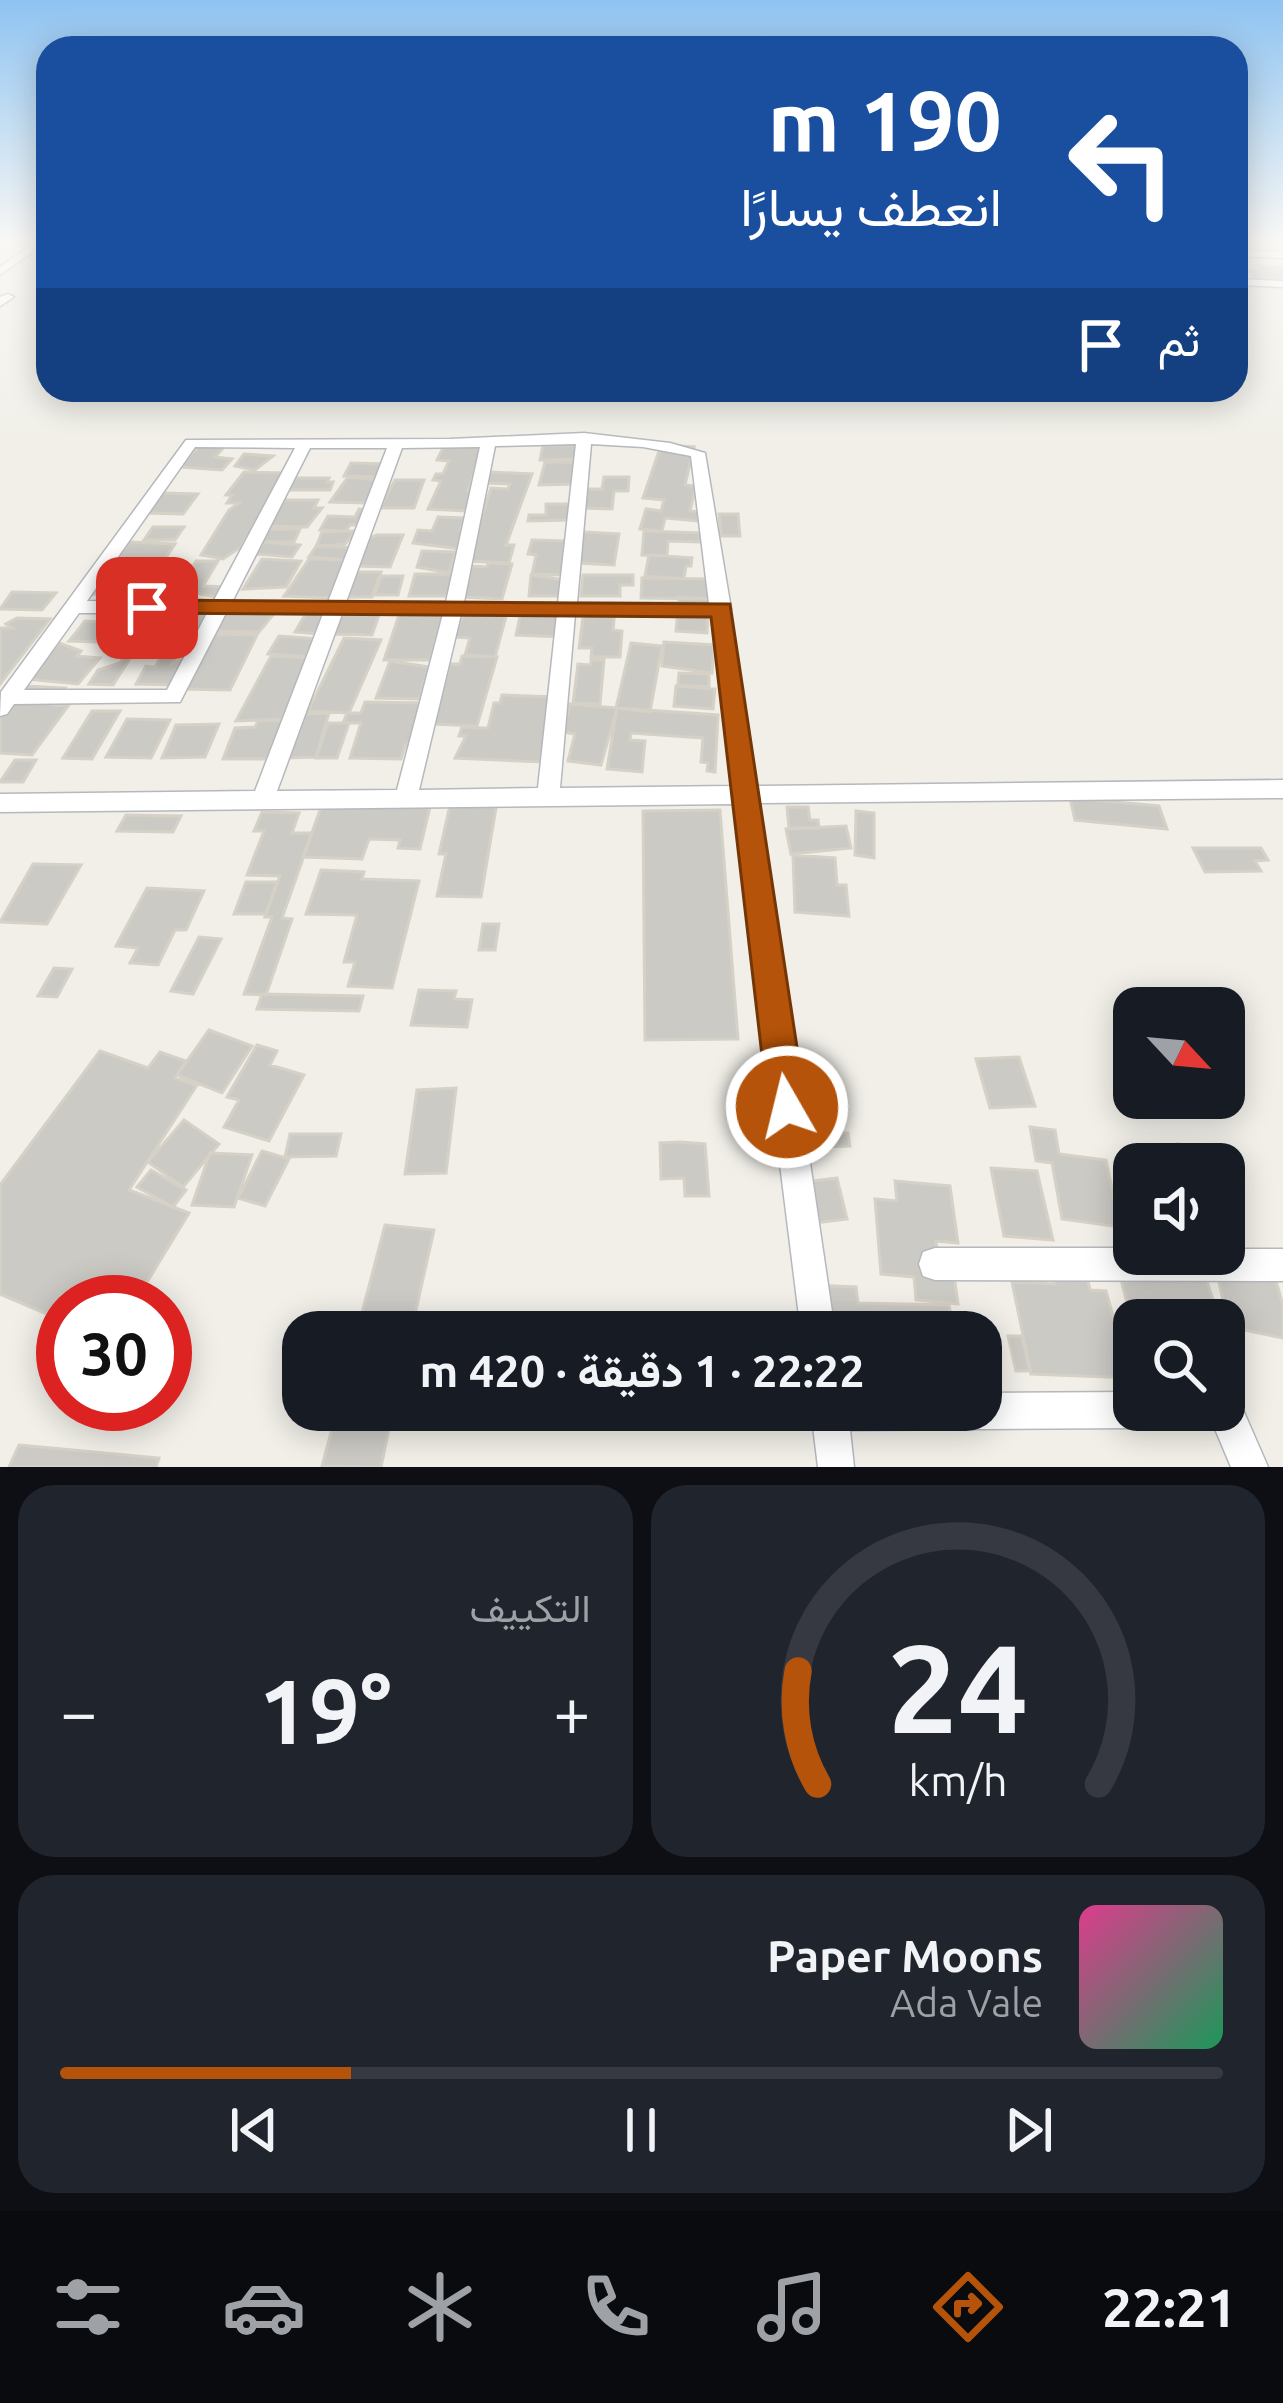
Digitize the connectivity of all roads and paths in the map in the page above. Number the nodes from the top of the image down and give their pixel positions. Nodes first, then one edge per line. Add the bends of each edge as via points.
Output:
1 (584, 437) junction
2 (305, 442) junction
3 (396, 442) junction
4 (488, 442) junction
5 (73, 607) junction
6 (220, 608) junction
7 (334, 609) junction
8 (722, 609) junction
9 (453, 610) junction
10 (567, 610) junction
11 (4, 703) edge
12 (1283, 789) edge
13 (742, 793) junction
14 (548, 796) junction
15 (406, 798) junction
16 (263, 800) junction
17 (0, 803) edge
18 (935, 1264) dead end
19 (1283, 1265) edge
20 (815, 1311) edge
21 (1002, 1410) edge
22 (1113, 1410) edge
23 (832, 1431) edge
24 (1234, 1431) edge
25 (836, 1467) edge
26 (1250, 1467) edge

1 - 4 street
1 - 8 street via 698,453
1 - 10 street
2 - 3 street
2 - 5 street via 191,443
2 - 6 street
3 - 4 street
3 - 7 street
4 - 9 street
5 - 6 street
5 - 11 street
6 - 7 street
6 - 11 street via 173,697
7 - 9 street
7 - 16 street
8 - 10 street
8 - 13 street
9 - 10 street
9 - 15 street
10 - 14 street
12 - 13 street
13 - 14 street
13 - 20 street
14 - 15 street
15 - 16 street
16 - 17 street
18 - 19 street
21 - 22 street
23 - 25 street
24 - 26 street

